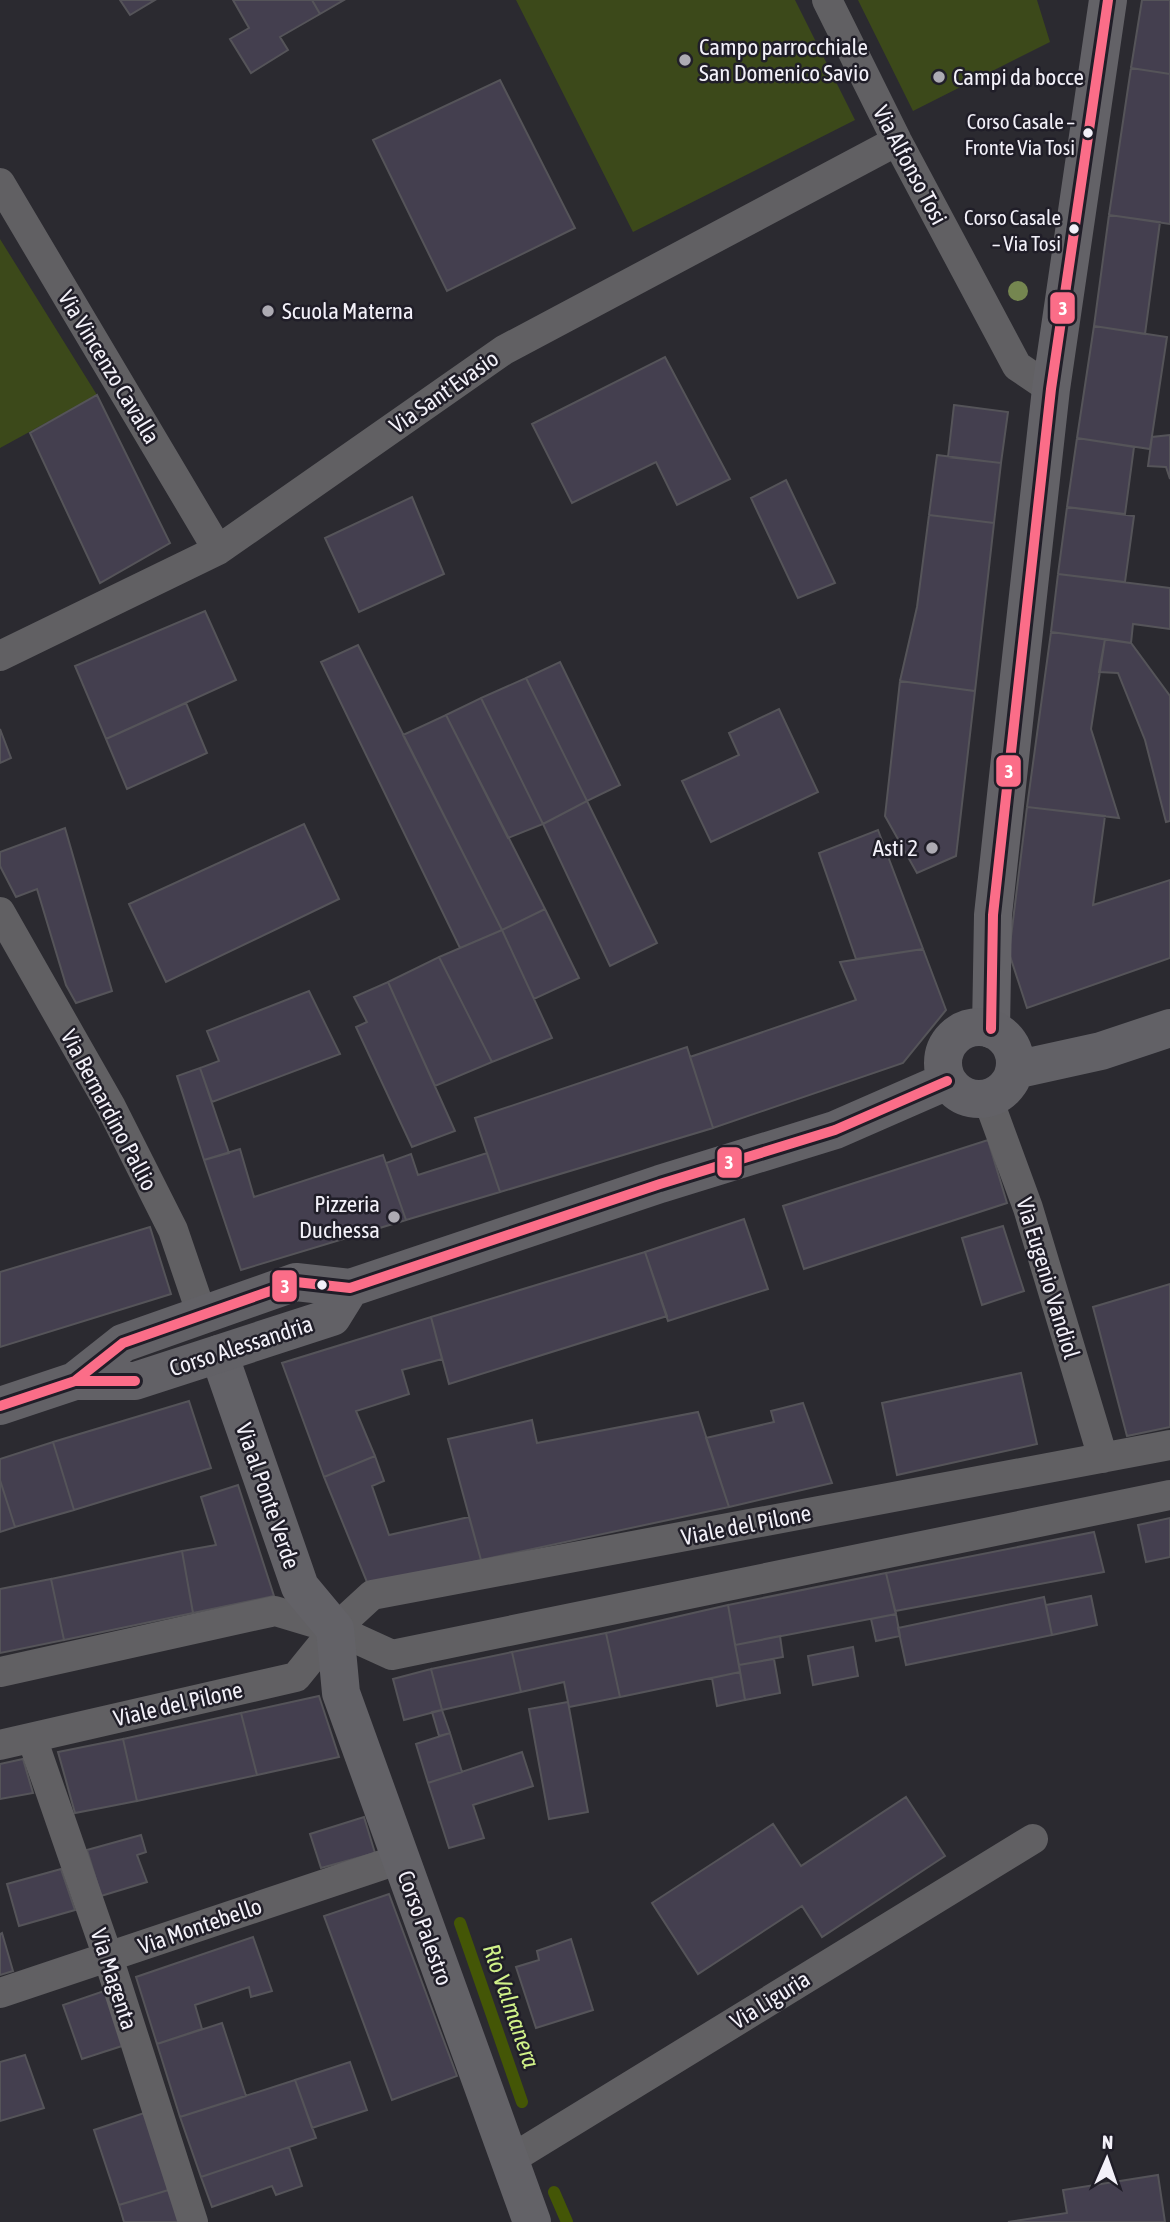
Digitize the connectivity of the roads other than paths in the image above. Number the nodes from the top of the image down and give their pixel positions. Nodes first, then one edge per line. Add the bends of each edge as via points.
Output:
1 (827, 0) edge
2 (1108, 0) edge
3 (897, 141) junction
4 (0, 183) edge
5 (1051, 389) junction
6 (218, 550) junction
7 (0, 656) edge
8 (0, 912) edge
9 (1170, 1028) edge
10 (991, 1029) junction
11 (1015, 1070) junction
12 (947, 1082) junction
13 (988, 1099) junction
14 (350, 1288) junction
15 (202, 1315) junction
16 (219, 1354) junction
17 (75, 1381) junction
18 (0, 1406) edge
19 (1170, 1445) edge
20 (1103, 1458) junction
21 (1170, 1495) edge
22 (335, 1629) junction
23 (0, 1672) edge
24 (32, 1738) junction
25 (0, 1745) edge
26 (1033, 1839) dead end
27 (400, 1859) junction
28 (108, 1957) junction
29 (0, 1993) edge
30 (508, 2161) junction
31 (193, 2222) edge
32 (532, 2222) edge

1 - 3 street, Via Alfonso Tosi
2 - 5 street
3 - 5 street, Via Alfonso Tosi via 1017,366
3 - 6 street, Via Sant'Evasio via 504,350
4 - 6 street, Via Vincenzo Cavalla
5 - 10 street via 993,915
6 - 7 street, Via Sant'Evasio
8 - 15 street, Via Bernardino Pallio via 111,1107 173,1230
9 - 11 main road via 1101,1051
10 - 11 main road via 1008,1041
10 - 12 main road via 967,1029 947,1045 943,1057
11 - 13 main road via 1006,1089
12 - 13 main road via 964,1097
12 - 14 main road, Corso Alessandria via 835,1130
13 - 20 street, Via Eugenio Vandiol via 1028,1208
14 - 15 main road, Corso Alessandria via 296,1282
14 - 16 main road, Corso Alessandria via 332,1317
15 - 17 main road, Corso Alessandria via 123,1343
16 - 17 main road, Corso Alessandria via 135,1381
16 - 22 street, Via al Ponte Verde via 300,1587
17 - 18 main road, Corso Alessandria
19 - 20 street, Viale del Pilone
20 - 22 street, Viale del Pilone via 372,1595
21 - 22 street via 391,1655
22 - 23 street via 275,1611
22 - 24 street, Viale del Pilone via 296,1677
22 - 27 street, Corso Palestro via 341,1693
24 - 25 street, Viale del Pilone
24 - 28 street, Via Magenta
26 - 30 street, Via Liguria
27 - 28 street, Via Montebello
27 - 30 street, Corso Palestro
28 - 29 street, Via Montebello
28 - 31 street, Via Magenta
30 - 32 street, Corso Palestro

